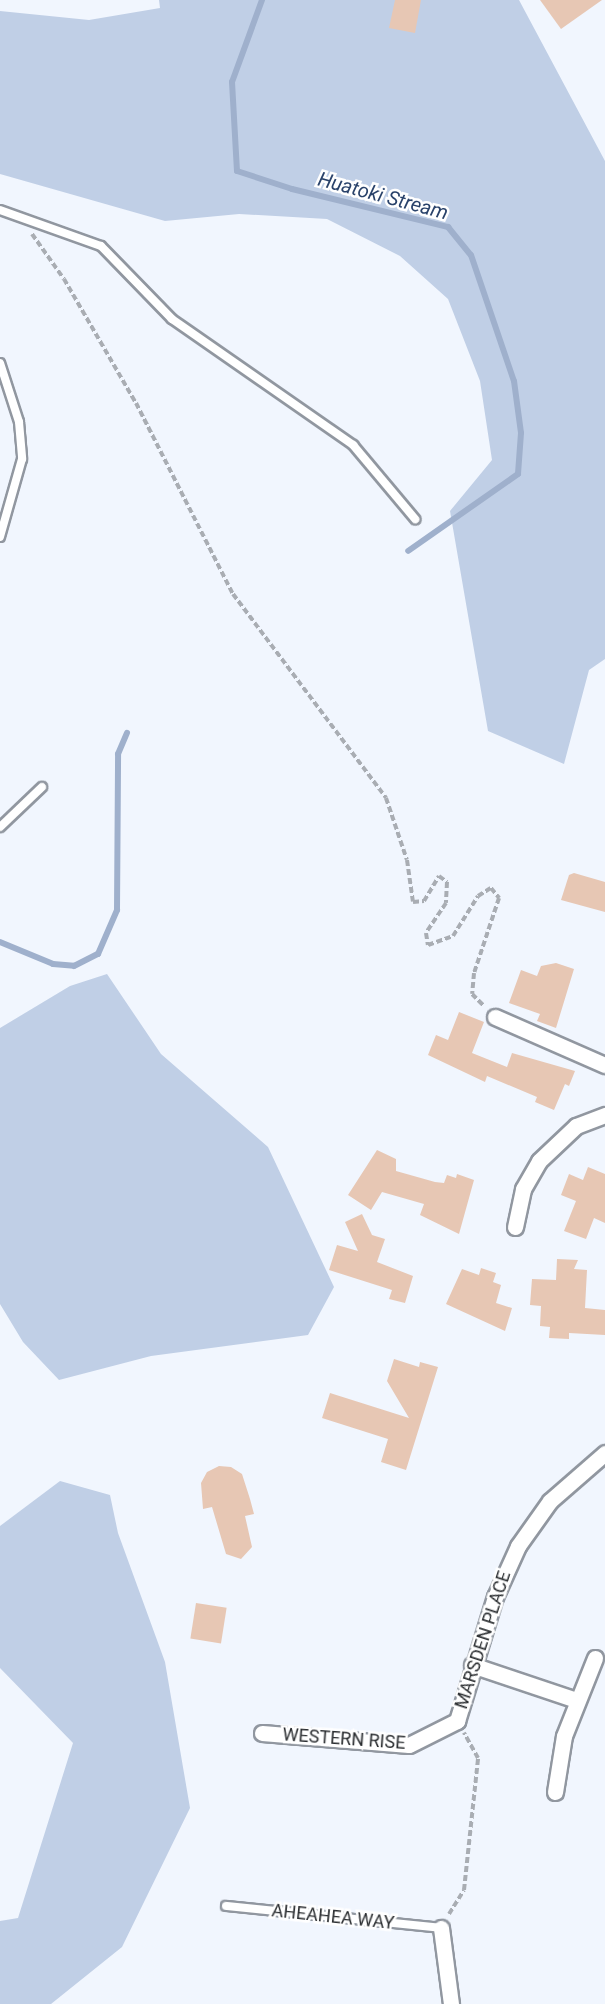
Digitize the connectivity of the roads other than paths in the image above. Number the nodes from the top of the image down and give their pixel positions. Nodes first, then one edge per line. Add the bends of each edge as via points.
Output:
1 (0, 210) edge
2 (0, 363) edge
3 (415, 519) dead end
4 (0, 537) edge
5 (42, 787) dead end
6 (0, 827) edge
7 (495, 1017) road end
8 (605, 1065) edge
9 (605, 1115) edge
10 (515, 1227) dead end
11 (605, 1453) edge
12 (595, 1658) dead end
13 (472, 1665) junction
14 (576, 1700) junction
15 (457, 1721) joint
16 (262, 1733) dead end
17 (555, 1792) dead end
18 (226, 1906) dead end
19 (441, 1928) joint
20 (451, 2004) edge

1 - 3 lane via 101,246 172,319 352,445
2 - 4 lane via 19,422 22,459
5 - 6 lane
7 - 8 street
9 - 10 street via 576,1126 539,1161 523,1189
11 - 13 street, MARSDEN PLACE via 550,1501 527,1531 503,1578
12 - 14 street
13 - 14 street
13 - 15 street, MARSDEN PLACE
14 - 17 street via 560,1753
15 - 16 street, WESTERN RISE via 409,1745
18 - 19 lane, AHEAHEA WAY
19 - 20 street

